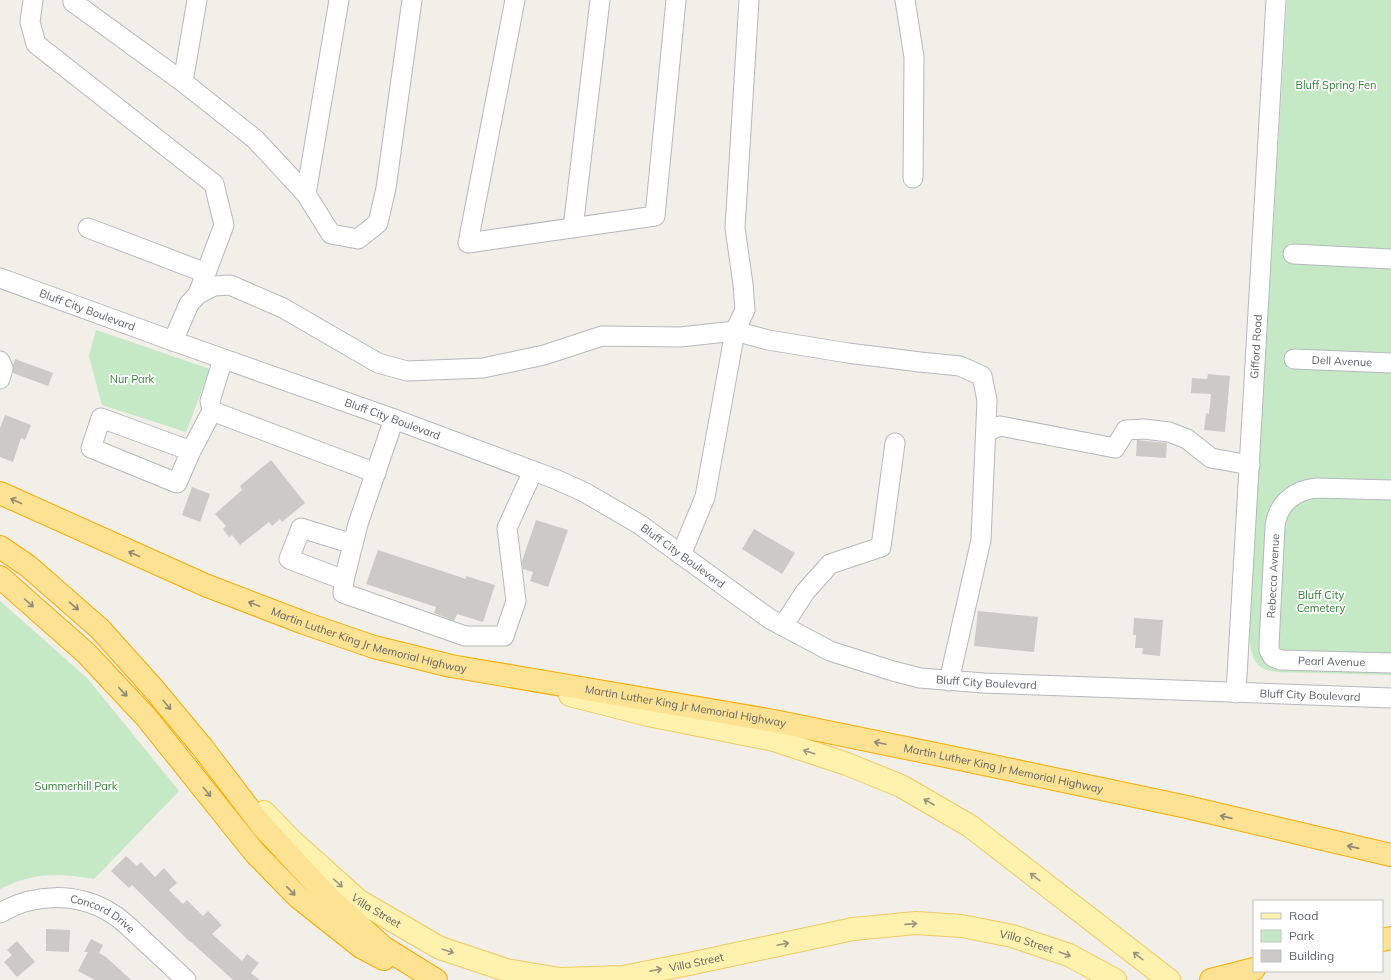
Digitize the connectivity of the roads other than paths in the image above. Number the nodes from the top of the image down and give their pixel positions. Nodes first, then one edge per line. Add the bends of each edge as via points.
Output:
1 (33, 0) edge
2 (73, 0) edge
3 (197, 0) edge
4 (339, 0) edge
5 (412, 0) edge
6 (515, 0) edge
7 (600, 0) edge
8 (676, 0) edge
9 (749, 0) edge
10 (905, 0) edge
11 (1276, 0) edge
12 (183, 82) junction
13 (913, 178) dead end
14 (306, 194) junction
15 (88, 228) dead end
16 (573, 228) junction
17 (1293, 254) dead end
18 (1391, 260) edge
19 (206, 272) junction
20 (0, 278) edge
21 (198, 294) junction
22 (735, 331) junction
23 (173, 341) junction
24 (223, 359) junction
25 (1294, 359) dead end
26 (0, 361) edge
27 (1391, 363) edge
28 (0, 379) edge
29 (212, 411) junction
30 (394, 419) junction
31 (986, 432) junction
32 (895, 443) dead end
33 (191, 451) junction
34 (1250, 465) junction
35 (533, 471) junction
36 (376, 472) junction
37 (1391, 490) edge
38 (0, 494) edge
39 (353, 544) junction
40 (0, 547) edge
41 (681, 555) junction
42 (0, 577) edge
43 (344, 580) junction
44 (783, 626) junction
45 (1273, 657) joint
46 (1391, 663) edge
47 (451, 666) junction
48 (949, 681) junction
49 (1236, 693) junction
50 (1391, 698) edge
51 (202, 747) junction
52 (1391, 855) edge
53 (0, 913) edge
54 (1253, 969) edge
55 (1219, 978) edge
56 (186, 980) edge
57 (429, 980) edge
58 (436, 980) edge
59 (1115, 980) edge
60 (1169, 980) edge

1 - 19 street via 30,22 36,44 214,184 224,225
2 - 12 street
3 - 12 street
4 - 14 street
5 - 14 street via 386,188 378,223 358,239 331,234
6 - 16 street via 468,243
7 - 16 street
8 - 16 street via 655,216
9 - 22 street via 735,228 745,310
10 - 13 street via 914,57
11 - 34 street, Gifford Road
12 - 14 street via 255,139
15 - 19 street
17 - 18 street
19 - 21 street
20 - 23 street, Bluff City Boulevard
21 - 22 street via 214,286 230,285 283,308 378,363 406,371 483,368 544,355 602,336 680,337
21 - 23 street via 189,304
22 - 31 street via 768,340 960,366 982,376 987,400
22 - 41 street via 705,497
23 - 24 street, Bluff City Boulevard
24 - 29 street via 210,401
24 - 30 street, Bluff City Boulevard
25 - 27 street, Dell Avenue
26 - 28 street via 3,368
29 - 33 street
29 - 36 street
30 - 35 street, Bluff City Boulevard
30 - 36 street
31 - 34 street via 1000,426 1115,448 1126,430 1144,428 1169,432 1187,439 1211,458
31 - 48 street via 981,540
32 - 44 street via 881,547 830,564 805,592
33 - 33 street via 101,418 91,448 177,483
34 - 49 street, Gifford Road
35 - 41 street, Bluff City Boulevard via 556,479 614,508
35 - 43 street via 508,528 516,601 504,636 465,636 343,593
36 - 39 street
37 - 45 street, Rebecca Avenue via 1317,488 1300,491 1288,499 1279,510 1275,526 1269,645
47 -> 38 highway, Martin Luther King Jr Memorial Highway via 374,647 205,585
39 - 43 street
39 - 43 street via 301,528 289,559
40 -> 51 highway via 28,566 100,628
41 - 44 street, Bluff City Boulevard
42 -> 57 highway via 86,653 146,717 255,853 298,897 361,947
44 - 48 street, Bluff City Boulevard via 830,651 920,678
45 - 46 street, Pearl Avenue via 1281,660
52 -> 47 highway, Martin Luther King Jr Memorial Highway via 1187,807 774,721
60 -> 47 main road via 970,826 901,786 848,764 774,740 648,715
48 - 49 street, Bluff City Boulevard
49 - 50 street, Bluff City Boulevard
51 - 58 highway via 263,827 332,901 383,947
51 -> 59 main road, Villa Street via 292,841 359,901 440,948 506,970 560,979 623,977 853,929 916,923 962,926 1012,936 1069,956
53 - 56 street, Concord Drive via 30,900 49,897 71,898 94,905 111,912
54 - 55 highway

